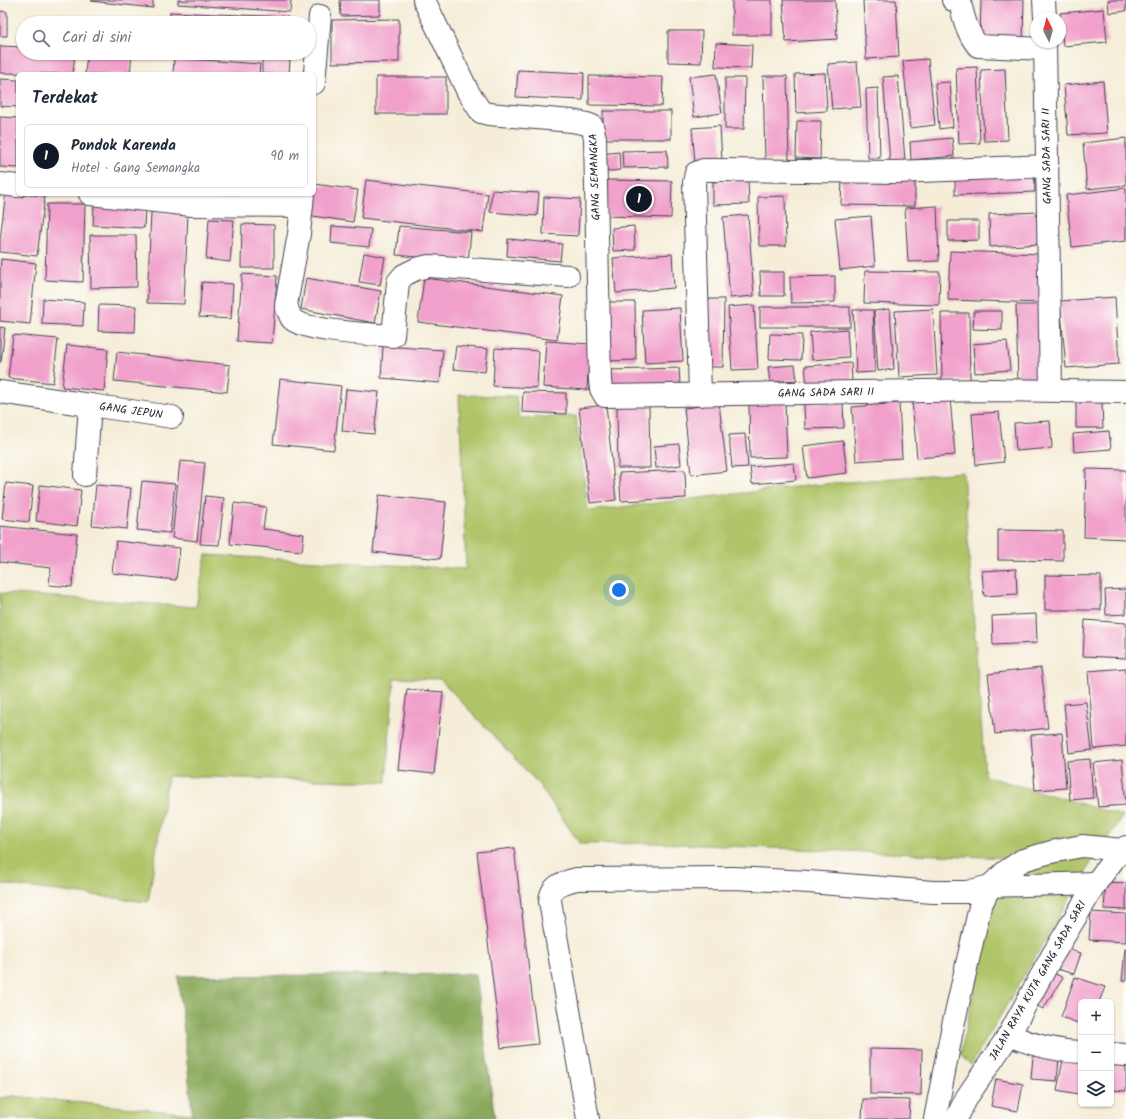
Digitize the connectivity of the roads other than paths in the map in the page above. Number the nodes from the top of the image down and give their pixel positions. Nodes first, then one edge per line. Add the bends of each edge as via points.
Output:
1 (424, 0) edge
2 (953, 0) edge
3 (1044, 0) edge
4 (1045, 12) edge
5 (320, 16) dead end
6 (1030, 45) edge
7 (1045, 48) edge
8 (315, 72) edge
9 (1047, 166) junction
10 (0, 184) edge
11 (16, 186) edge
12 (109, 196) edge
13 (303, 200) edge
14 (568, 276) dead end
15 (1051, 390) junction
16 (0, 392) edge
17 (1126, 392) edge
18 (602, 393) joint
19 (700, 394) junction
20 (90, 406) junction
21 (172, 417) dead end
22 (85, 475) dead end
23 (1124, 849) edge
24 (1096, 883) junction
25 (990, 886) junction
26 (1009, 1035) junction
27 (1078, 1052) edge
28 (1114, 1054) edge
29 (1126, 1055) edge
30 (588, 1119) edge
31 (935, 1119) edge
32 (956, 1119) edge

1 - 18 street, GANG SEMANGKA via 468,92 481,112 592,126 595,138
2 - 6 street via 960,3 971,38 978,46
3 - 4 street
5 - 8 street
7 - 9 street, GANG SADA SARI II
9 - 15 street, GANG SADA SARI II
9 - 19 street via 896,172 703,170 696,173 694,183
10 - 11 street
12 - 13 street via 192,205
13 - 14 street via 286,304 293,319 302,325 393,336 398,282 404,274 429,266
15 - 17 street, GANG SADA SARI II
15 - 19 street, GANG SADA SARI II
16 - 20 street, GANG JEPUN
18 - 19 street, GANG SADA SARI II via 612,397
20 - 21 street, GANG JEPUN
20 - 22 street, GANG JEPUN
23 - 24 street, JALAN RAYA KUTA GANG SADA SARI
23 - 25 street via 1082,846 1051,852 1023,860
24 - 25 street
24 - 26 street, JALAN RAYA KUTA GANG SADA SARI
25 - 30 street via 967,892 933,892 734,878 578,879 560,884 553,889 550,901
25 - 31 street via 980,907
26 - 27 street via 1042,1047
26 - 32 street, JALAN RAYA KUTA GANG SADA SARI via 967,1097
28 - 29 street

